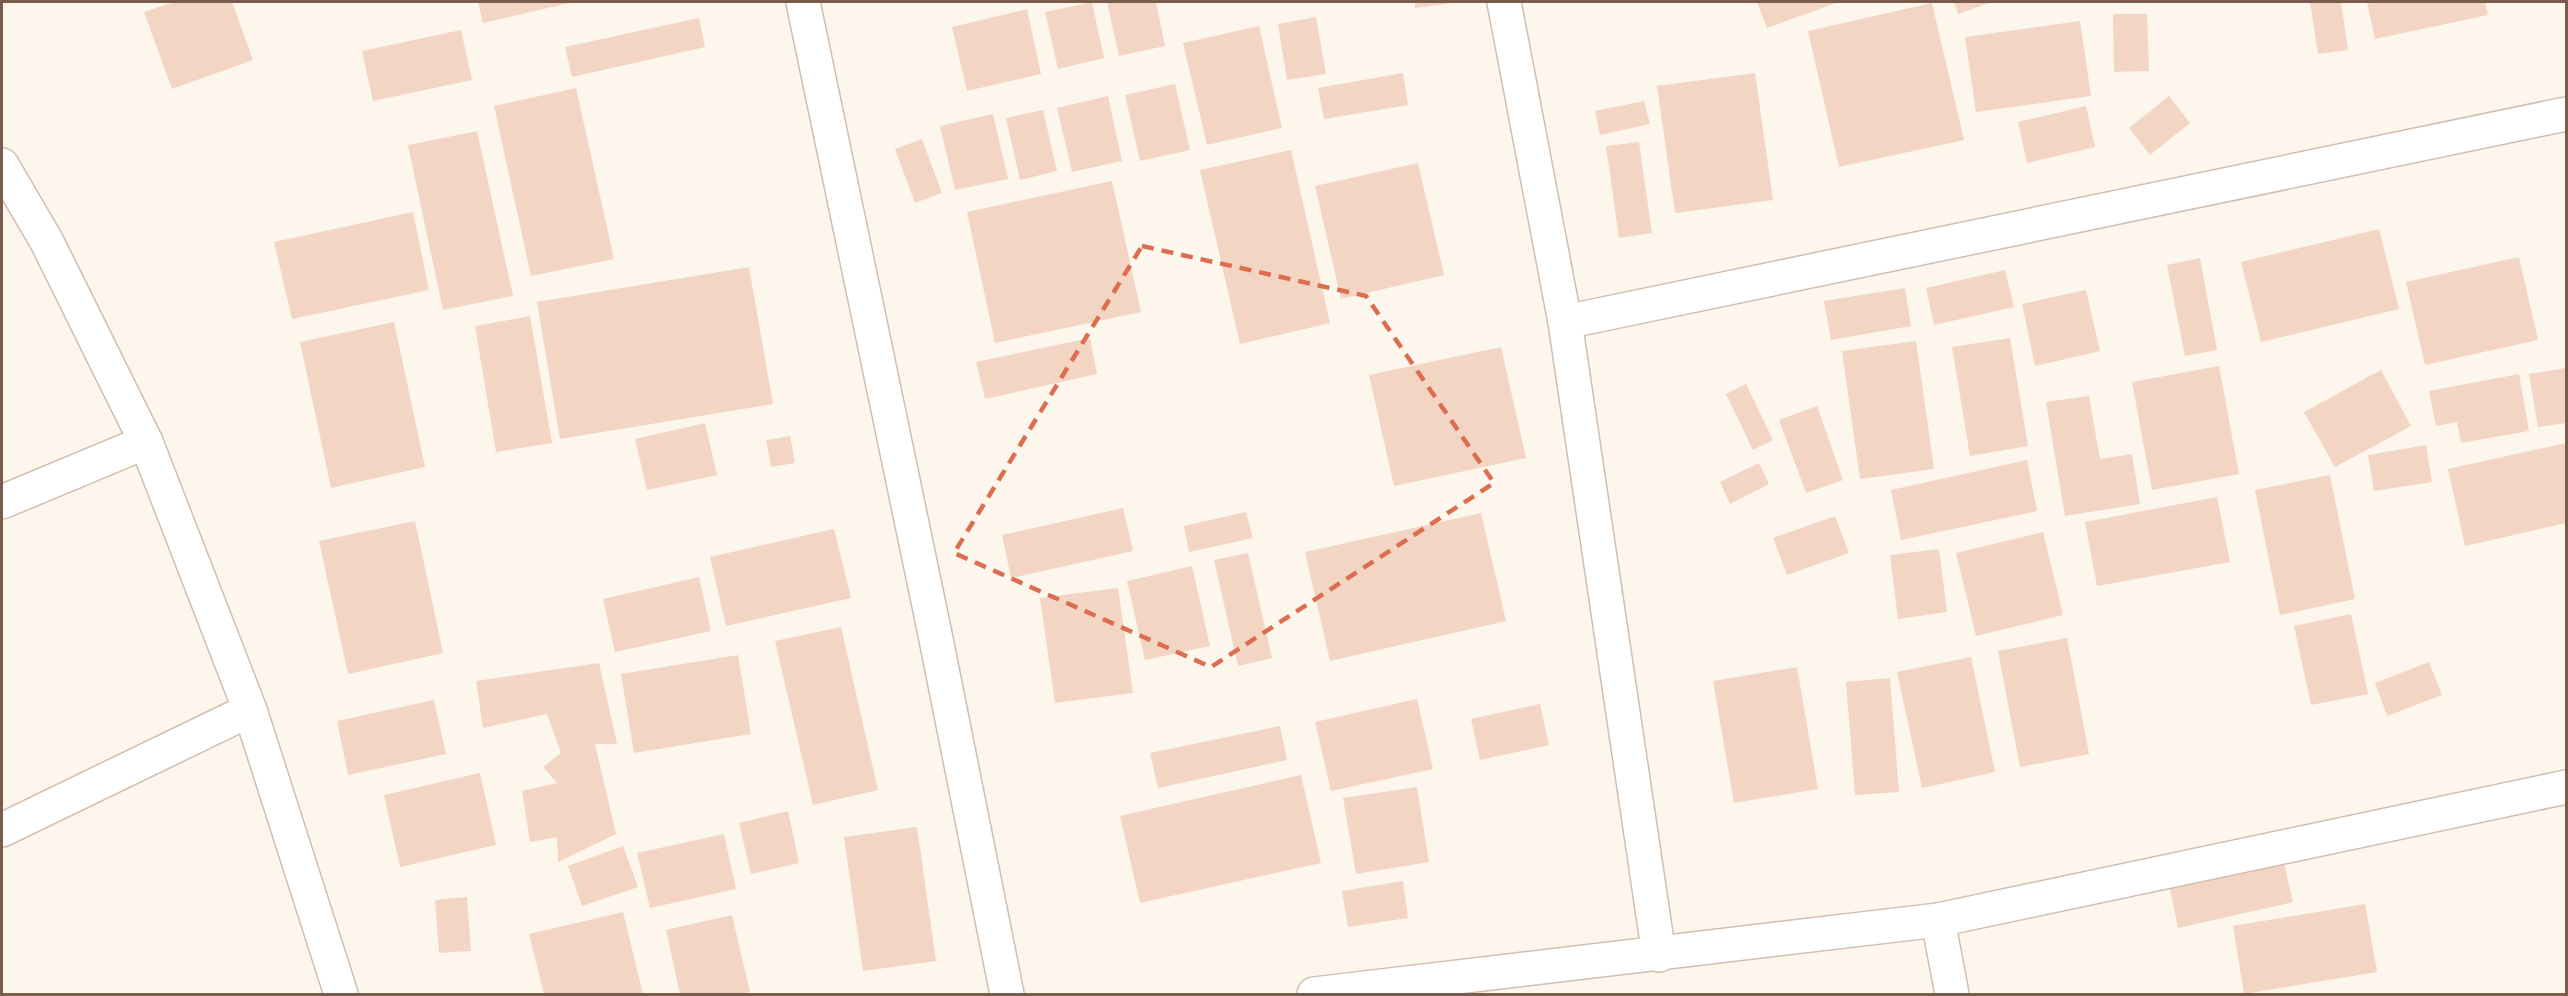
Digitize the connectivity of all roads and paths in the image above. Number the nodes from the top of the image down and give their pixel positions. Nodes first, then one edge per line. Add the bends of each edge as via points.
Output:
1 (803, 2) edge
2 (1504, 2) edge
3 (2566, 114) edge
4 (2, 165) edge
5 (1565, 322) junction
6 (146, 442) junction
7 (2, 502) edge
8 (250, 710) junction
9 (2566, 787) edge
10 (2, 830) edge
11 (1938, 920) junction
12 (1659, 955) junction
13 (341, 994) edge
14 (1007, 994) edge
15 (1314, 994) edge
16 (1952, 994) edge

1 - 14 street
2 - 5 street
3 - 5 street
4 - 6 street via 47,242
5 - 12 street
6 - 7 street
6 - 8 street
8 - 10 street
8 - 13 street
9 - 11 street
11 - 12 street
11 - 16 street
12 - 15 street

